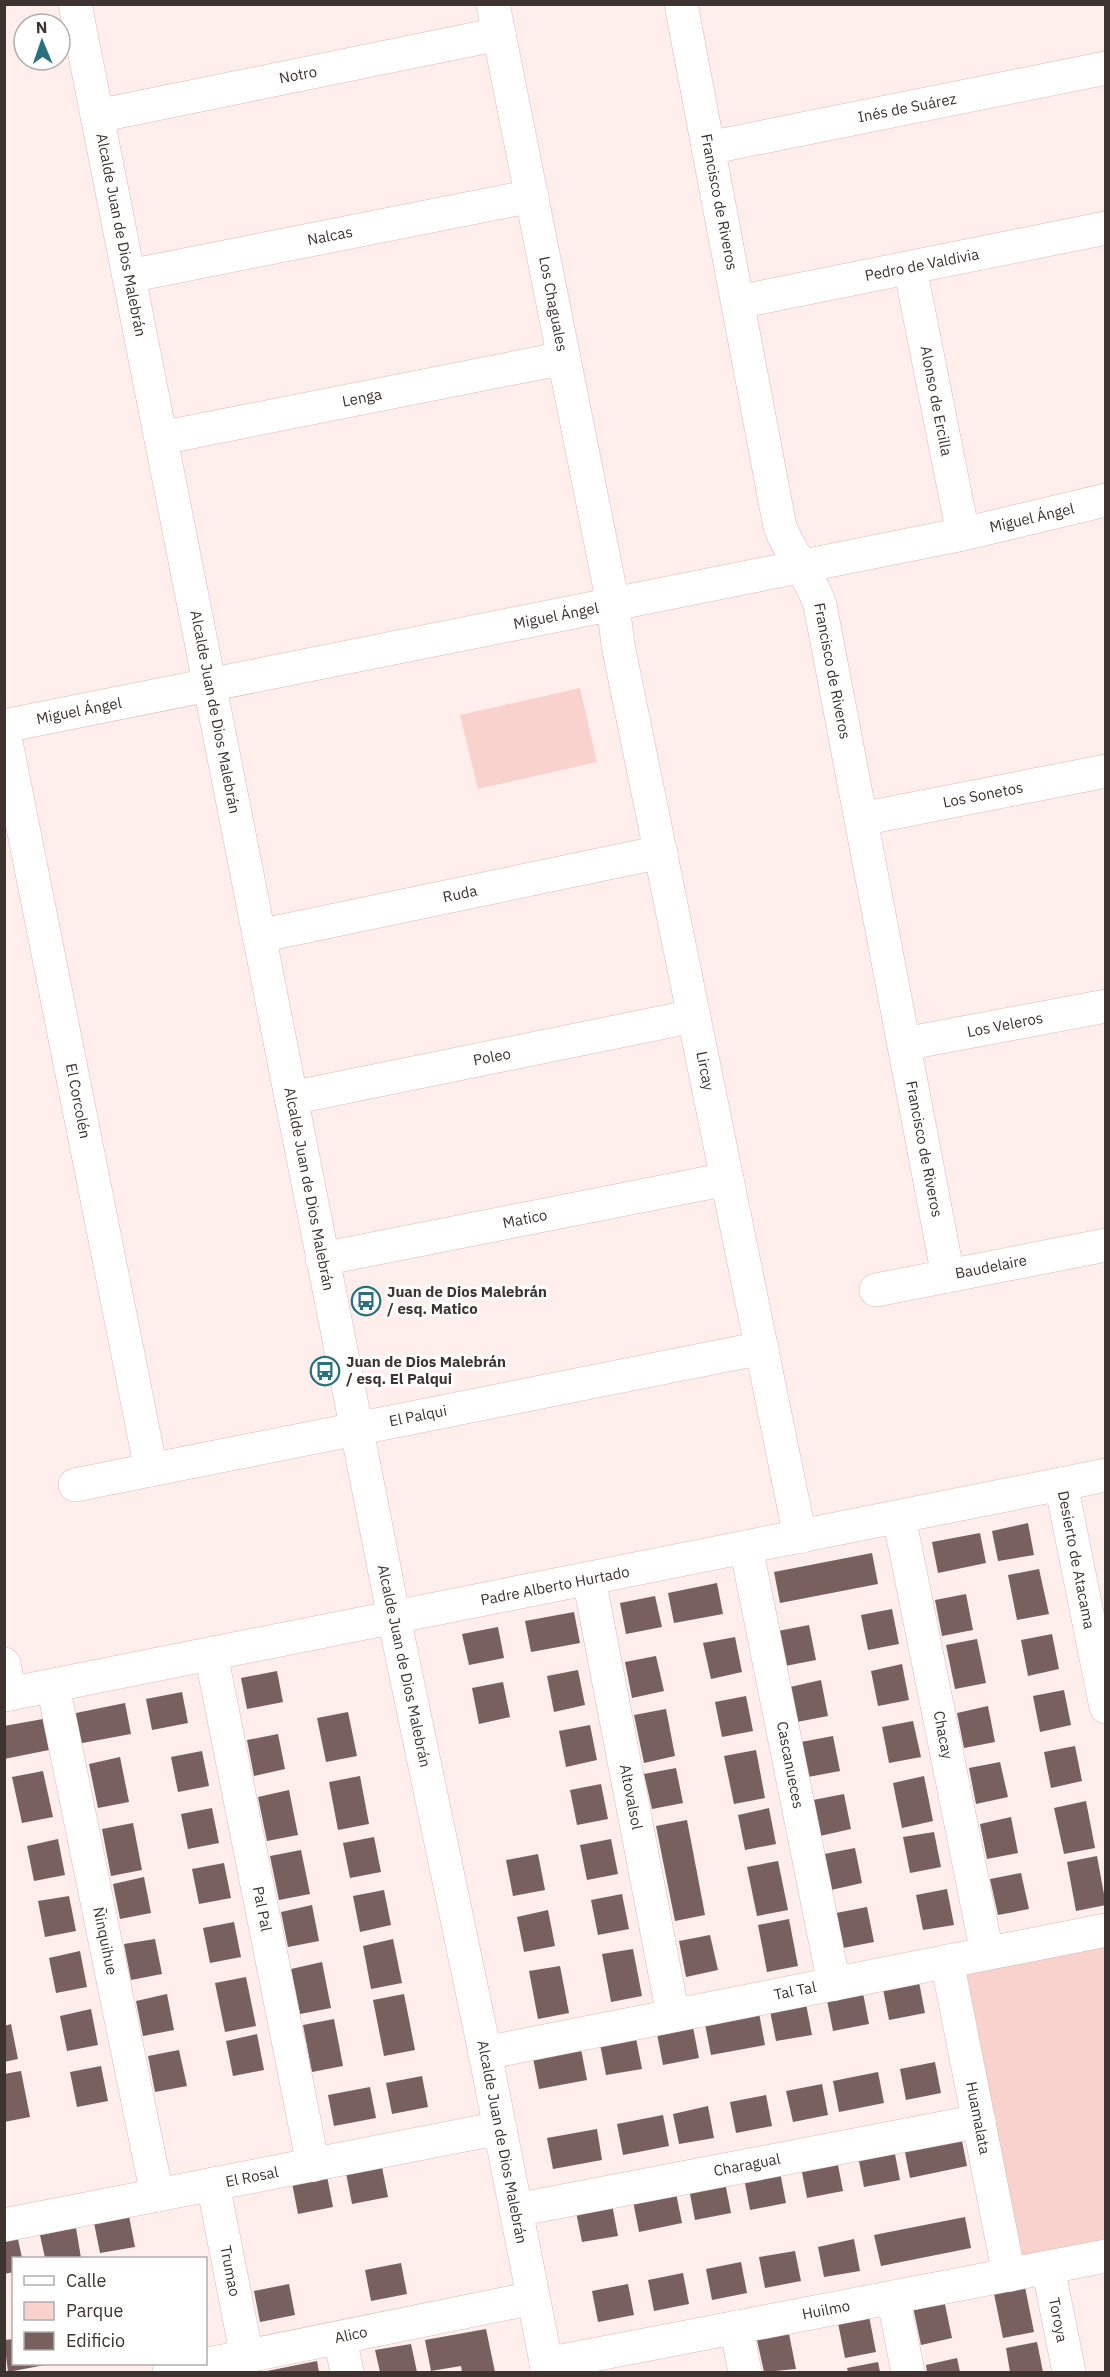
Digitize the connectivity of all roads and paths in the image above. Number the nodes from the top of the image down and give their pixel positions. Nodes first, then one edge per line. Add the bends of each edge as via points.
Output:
1 (75, 4) edge
2 (681, 4) edge
3 (496, 19) edge
4 (1106, 68) edge
5 (97, 116) junction
6 (708, 148) junction
7 (532, 196) junction
8 (1106, 228) edge
9 (910, 268) junction
10 (129, 276) junction
11 (738, 303) junction
12 (564, 358) junction
13 (161, 438) junction
14 (1106, 500) edge
15 (963, 534) junction
16 (801, 566) junction
17 (613, 604) junction
18 (209, 685) junction
19 (4, 726) edge
20 (4, 732) edge
21 (1106, 771) edge
22 (861, 819) junction
23 (661, 852) junction
24 (259, 936) junction
25 (1106, 1006) edge
26 (694, 1016) junction
27 (904, 1044) junction
28 (291, 1098) junction
29 (727, 1179) junction
30 (1106, 1245) edge
31 (322, 1259) junction
32 (948, 1276) junction
33 (876, 1290) dead end
34 (762, 1348) junction
35 (356, 1429) junction
36 (151, 1470) junction
37 (1106, 1475) edge
38 (1061, 1484) junction
39 (75, 1485) dead end
40 (899, 1517) junction
41 (800, 1537) junction
42 (746, 1547) junction
43 (589, 1579) junction
44 (394, 1618) junction
45 (211, 1654) junction
46 (6, 1684) edge
47 (52, 1686) junction
48 (1106, 1707) edge
49 (1106, 1930) edge
50 (987, 1953) junction
51 (946, 1961) junction
52 (834, 1984) junction
53 (674, 2015) junction
54 (485, 2053) junction
55 (979, 2121) junction
56 (500, 2128) junction
57 (313, 2165) junction
58 (213, 2184) junction
59 (157, 2195) junction
60 (516, 2210) junction
61 (4, 2225) edge
62 (1106, 2256) edge
63 (1048, 2267) junction
64 (1010, 2275) junction
65 (893, 2297) junction
66 (533, 2298) junction
67 (736, 2328) junction
68 (340, 2338) junction
69 (247, 2357) junction
70 (547, 2368) edge
71 (178, 2372) edge
72 (347, 2373) edge
73 (745, 2373) edge
74 (908, 2373) edge
75 (1069, 2373) edge

1 - 5 street, Alcalde Juan de Dios Malebrán
2 - 6 street, Francisco de Riveros
3 - 5 street, Notro
3 - 7 street, Los Chaguales
4 - 6 street, Inés de Suárez
5 - 10 street, Alcalde Juan de Dios Malebrán
6 - 11 street, Francisco de Riveros
7 - 10 street, Nalcas
7 - 12 street, Los Chaguales
8 - 9 street, Pedro de Valdivia
9 - 11 street, Pedro de Valdivia
9 - 15 street, Alonso de Ercilla
10 - 13 street, Alcalde Juan de Dios Malebrán
11 - 16 street, Francisco de Riveros via 780,527
12 - 13 street, Lenga
12 - 17 street, Los Chaguales
13 - 18 street, Alcalde Juan de Dios Malebrán
14 - 15 street, Miguel Ángel
15 - 16 street, Miguel Ángel
16 - 17 street, Miguel Ángel
16 - 22 street, Francisco de Riveros via 820,605
17 - 18 street, Miguel Ángel
17 - 23 street, Lircay
18 - 19 street, Miguel Ángel
18 - 24 street, Alcalde Juan de Dios Malebrán
20 - 36 street, El Corcolén
21 - 22 street, Los Sonetos
22 - 27 street, Francisco de Riveros
23 - 24 street, Ruda
23 - 26 street, Lircay
24 - 28 street, Alcalde Juan de Dios Malebrán
25 - 27 street, Los Veleros
26 - 28 street, Poleo
26 - 29 street, Lircay
27 - 32 street, Francisco de Riveros
28 - 31 street, Alcalde Juan de Dios Malebrán
29 - 31 street, Matico
29 - 34 street, Lircay
30 - 32 street, Baudelaire
31 - 35 street, Alcalde Juan de Dios Malebrán
32 - 33 street, Baudelaire
34 - 35 street, El Palqui
34 - 41 street, Lircay
35 - 36 street, El Palqui
35 - 44 street, Alcalde Juan de Dios Malebrán
36 - 39 street, El Palqui
37 - 38 street, Padre Alberto Hurtado
38 - 40 street, Padre Alberto Hurtado
38 - 48 street, Desierto de Atacama
40 - 41 street, Padre Alberto Hurtado
40 - 50 street, Chacay
41 - 42 street, Padre Alberto Hurtado
42 - 43 street, Padre Alberto Hurtado
42 - 52 street, Cascanueces
43 - 44 street, Padre Alberto Hurtado
43 - 53 street, Altovalsol
44 - 45 street, Padre Alberto Hurtado
44 - 54 street, Alcalde Juan de Dios Malebrán
45 - 47 street, Padre Alberto Hurtado
45 - 57 street, Pal Pal
46 - 47 street, Padre Alberto Hurtado
47 - 59 street, Ñinquihue
49 - 50 street, Tal Tal
50 - 51 street, Tal Tal
51 - 52 street, Tal Tal
51 - 55 street, Huamalata
52 - 53 street, Tal Tal
53 - 54 street, Tal Tal
54 - 56 street, Alcalde Juan de Dios Malebrán
55 - 60 street, Charagual
55 - 64 street, Huamalata
56 - 57 street, El Rosal
56 - 60 street, Alcalde Juan de Dios Malebrán
57 - 58 street, El Rosal
58 - 59 street, El Rosal
58 - 69 street, Trumao
59 - 61 street, El Rosal
60 - 66 street, Alcalde Juan de Dios Malebrán
62 - 63 street, Huilmo
63 - 64 street, Huilmo
63 - 75 street, Toroya
64 - 65 street, Huilmo
65 - 67 street, Huilmo
65 - 74 street
66 - 68 street, Alico
66 - 70 street, Alcalde Juan de Dios Malebrán
67 - 70 street, Huilmo
67 - 73 street
68 - 69 street, Alico
68 - 72 street
69 - 71 street, Alico

